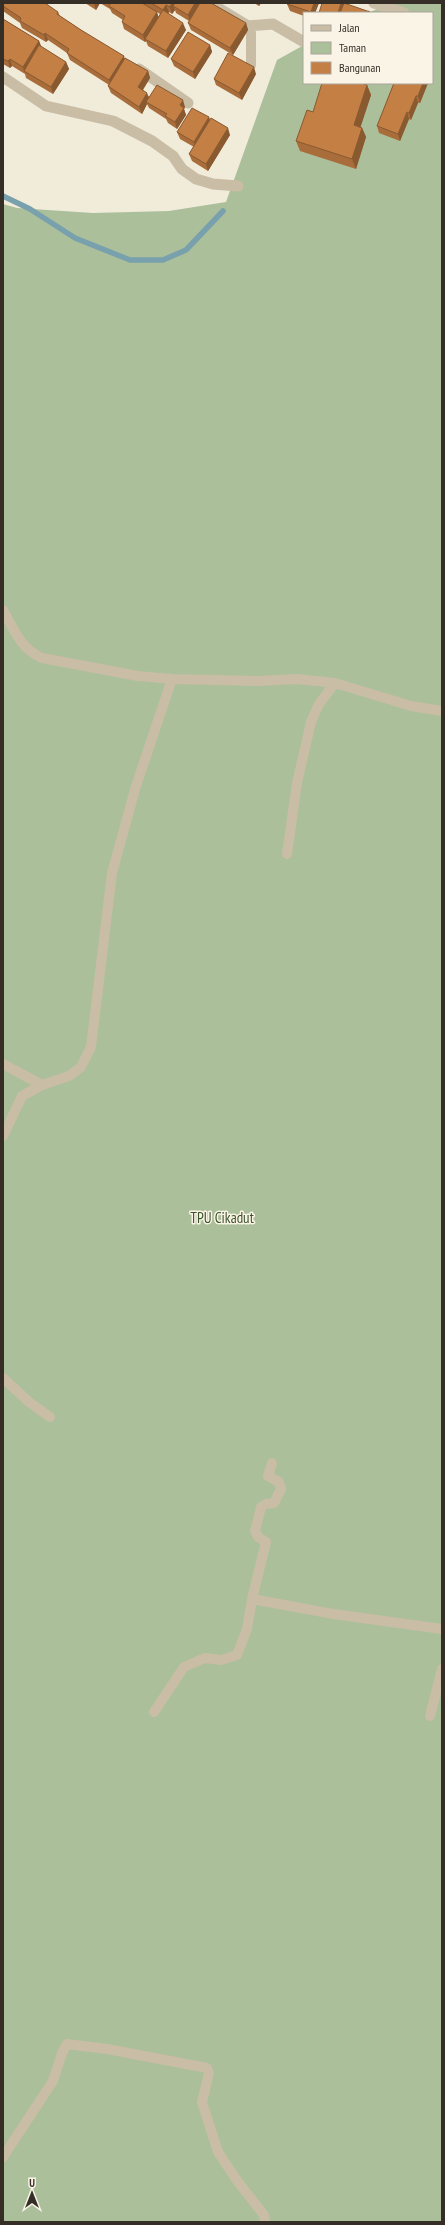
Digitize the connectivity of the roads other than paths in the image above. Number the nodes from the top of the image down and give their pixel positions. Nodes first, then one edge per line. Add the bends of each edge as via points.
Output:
1 (210, 3) edge
2 (374, 3) edge
3 (401, 12) edge
4 (248, 26) junction
5 (303, 41) edge
6 (130, 64) edge
7 (251, 65) edge
8 (3, 77) edge
9 (188, 103) dead end
10 (238, 186) dead end
11 (3, 610) edge
12 (172, 679) junction
13 (335, 683) junction
14 (442, 711) edge
15 (287, 854) dead end
16 (3, 1064) edge
17 (42, 1085) junction
18 (3, 1136) edge
19 (3, 1378) edge
20 (50, 1417) dead end
21 (272, 1463) dead end
22 (252, 1599) junction
23 (442, 1629) edge
24 (442, 1669) edge
25 (154, 1712) dead end
26 (430, 1716) dead end
27 (3, 2157) edge
28 (265, 2222) edge

1 - 4 street
2 - 3 street
4 - 5 street via 273,24
4 - 7 lane via 251,33
6 - 9 street
8 - 10 street via 46,106 113,121 152,141 173,156 182,169 196,179 213,184
11 - 12 lane via 22,645 42,658 138,676
12 - 13 lane via 258,681 297,678
12 - 17 lane via 136,786 112,873 91,1047 81,1067 75,1072
13 - 14 lane via 411,706
13 - 15 lane via 319,704 311,722 297,783
16 - 17 lane
17 - 18 lane via 22,1096
19 - 20 lane via 28,1402
21 - 22 lane via 268,1476 279,1482 281,1489 274,1503 261,1507 255,1531 258,1537 266,1542
22 - 23 lane via 333,1614
22 - 25 lane via 247,1628 237,1655 221,1660 205,1658 184,1667
24 - 26 lane
27 - 28 lane via 53,2080 62,2053 68,2044 207,2068 209,2073 202,2102 218,2152 264,2215

